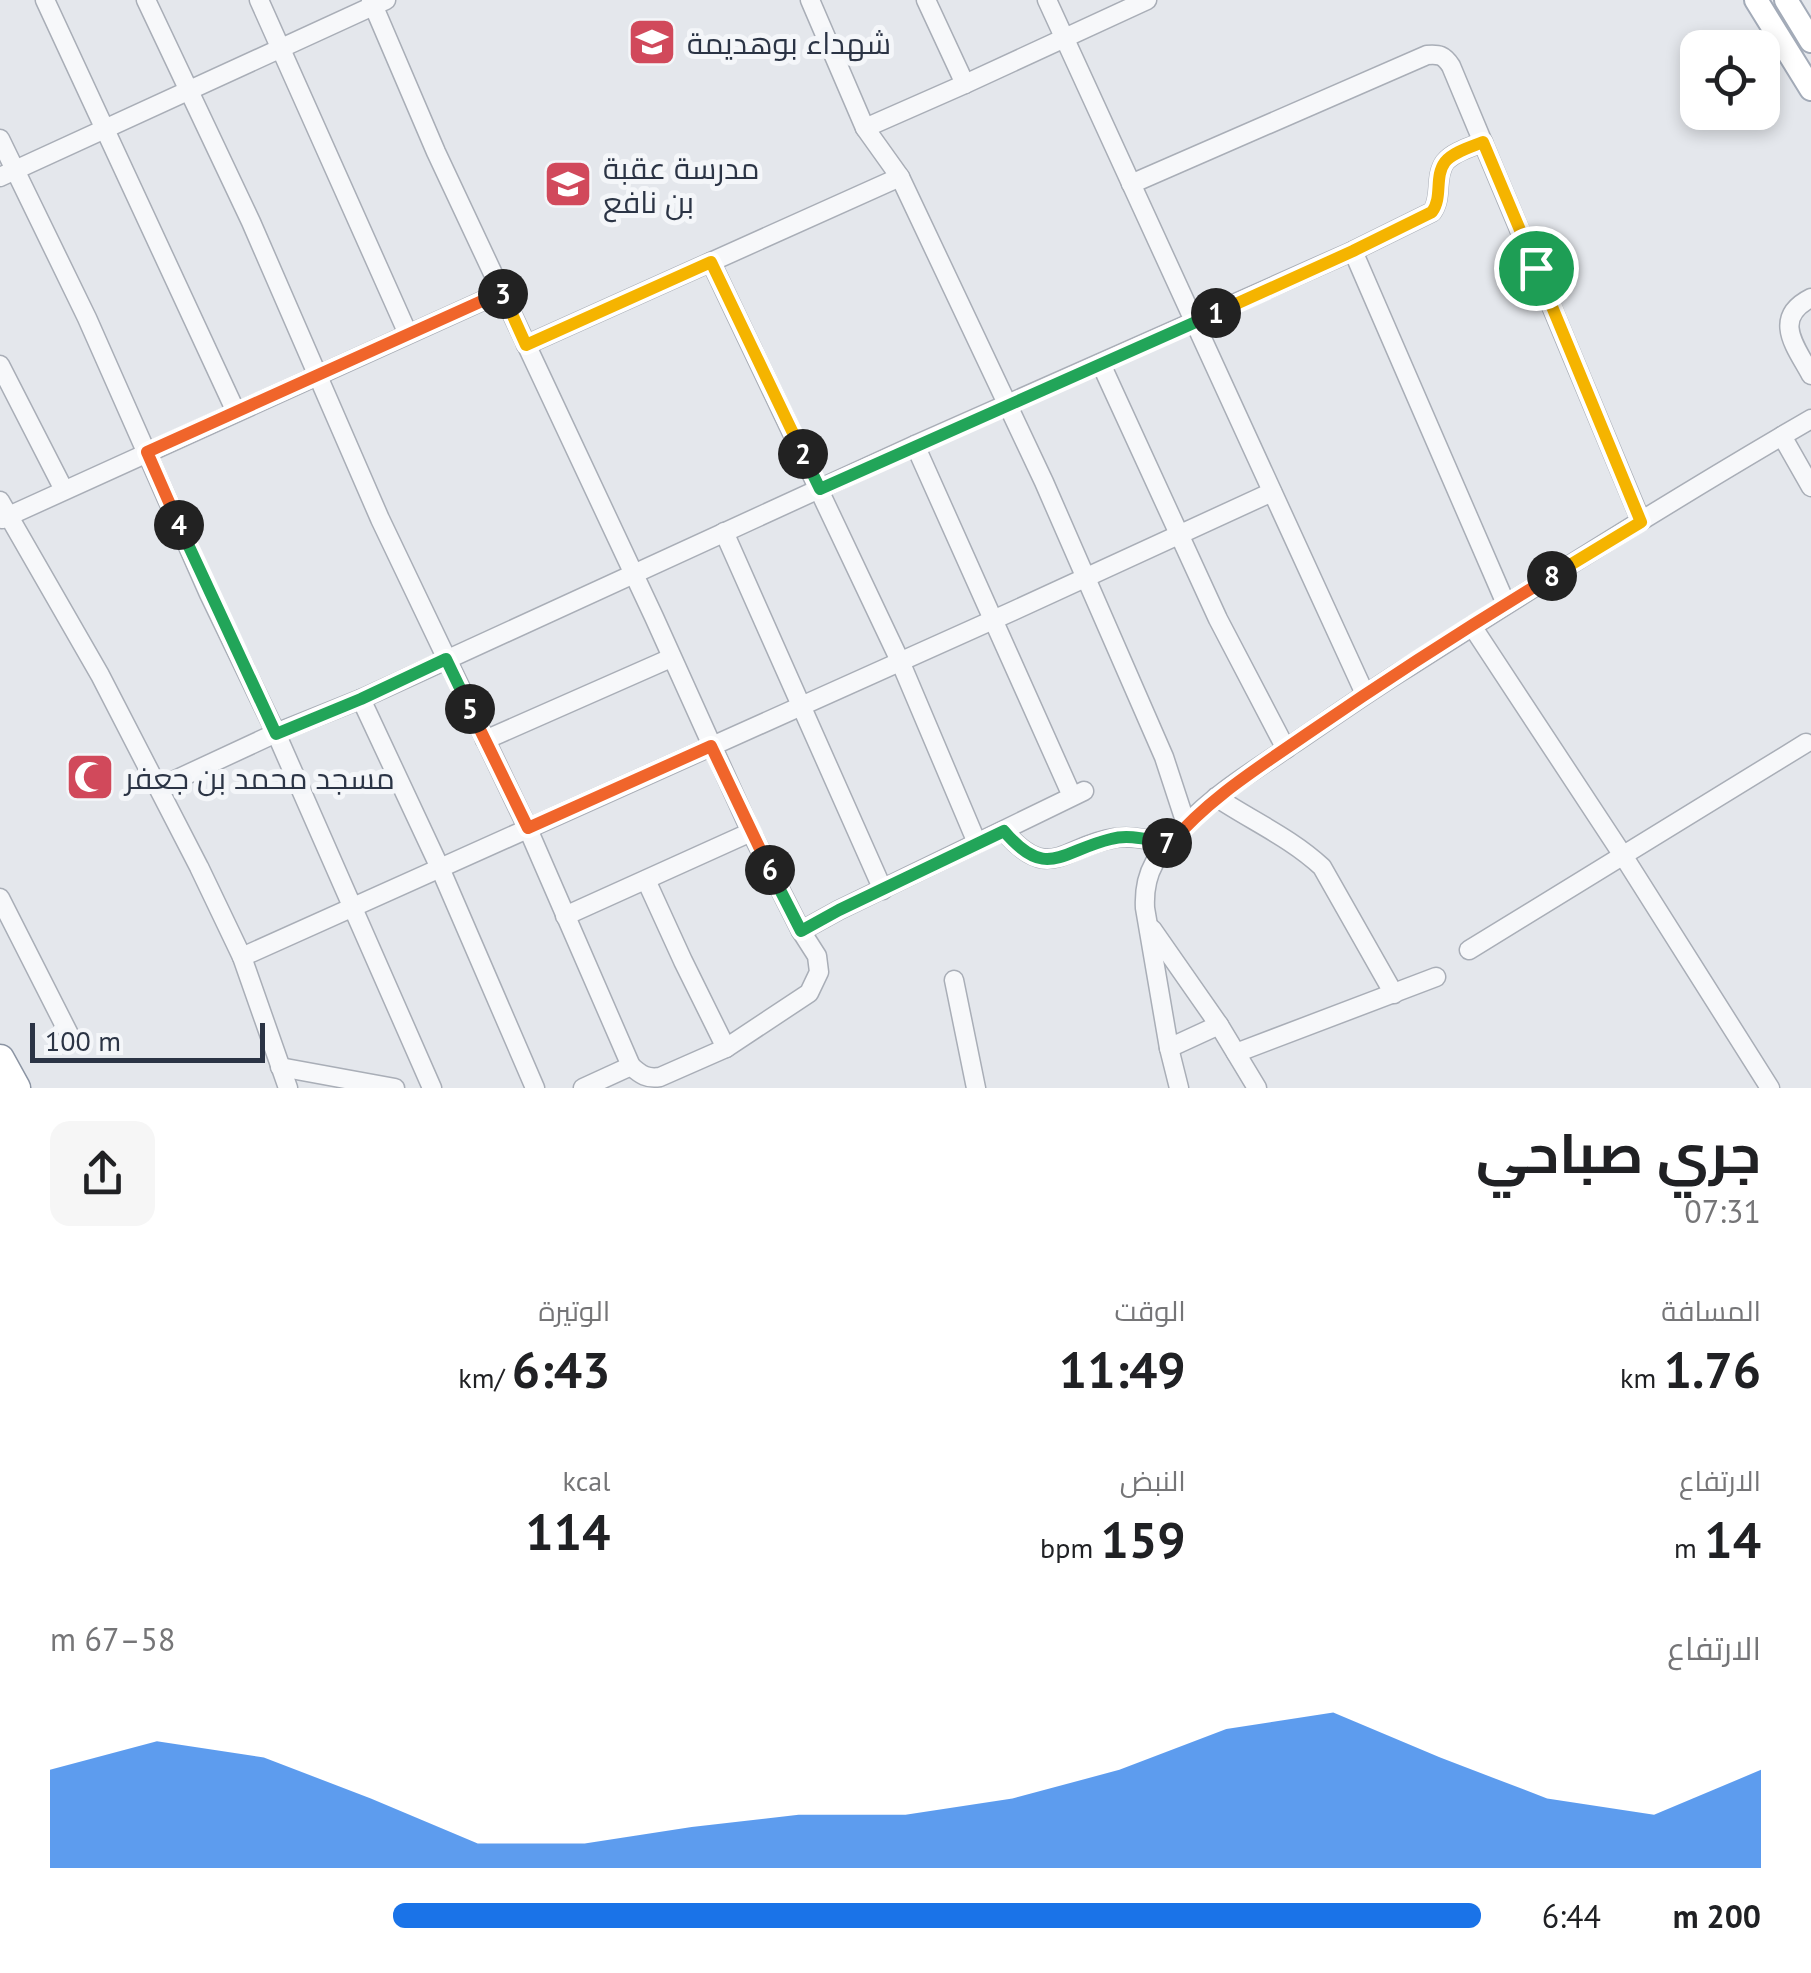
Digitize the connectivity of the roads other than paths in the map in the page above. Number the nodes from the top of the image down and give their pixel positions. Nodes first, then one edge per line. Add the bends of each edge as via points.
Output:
1 (45, 0) edge
2 (146, 0) edge
3 (259, 0) edge
4 (810, 0) edge
5 (926, 0) edge
6 (1048, 0) edge
7 (1147, 0) edge
8 (1756, 0) edge
9 (1786, 0) edge
10 (377, 2) edge
11 (1064, 38) junction
12 (1811, 41) edge
13 (282, 48) junction
14 (965, 84) junction
15 (1811, 89) edge
16 (188, 91) junction
17 (103, 128) junction
18 (865, 128) junction
19 (0, 139) edge
20 (1483, 142) junction
21 (7, 174) edge
22 (900, 177) junction
23 (1131, 184) junction
24 (1353, 251) junction
25 (711, 262) junction
26 (502, 292) junction
27 (1811, 298) edge
28 (1194, 323) junction
29 (408, 334) junction
30 (526, 345) junction
31 (1101, 364) junction
32 (0, 365) edge
33 (317, 376) junction
34 (1811, 376) edge
35 (1008, 404) junction
36 (236, 412) junction
37 (1811, 419) edge
38 (1782, 436) junction
39 (915, 445) junction
40 (147, 452) junction
41 (1811, 487) edge
42 (820, 489) junction
43 (64, 490) junction
44 (1272, 492) junction
45 (3, 512) edge
46 (1641, 522) junction
47 (724, 532) junction
48 (1178, 534) junction
49 (634, 574) junction
50 (1085, 576) junction
51 (1506, 604) junction
52 (993, 620) junction
53 (1472, 626) junction
54 (671, 658) junction
55 (446, 659) junction
56 (900, 661) junction
57 (1365, 694) junction
58 (361, 699) junction
59 (801, 706) junction
60 (276, 734) junction
61 (486, 740) junction
62 (1806, 743) dead end
63 (711, 746) junction
64 (1286, 749) junction
65 (160, 787) junction
66 (1216, 797) junction
67 (1186, 824) junction
68 (528, 828) junction
69 (1004, 831) junction
70 (750, 832) junction
71 (976, 843) junction
72 (1170, 844) junction
73 (1624, 856) junction
74 (440, 868) junction
75 (646, 880) junction
76 (883, 890) junction
77 (0, 898) edge
78 (352, 908) junction
79 (564, 916) junction
80 (1149, 924) junction
81 (801, 931) junction
82 (1469, 950) dead end
83 (242, 957) junction
84 (1436, 977) dead end
85 (954, 980) dead end
86 (1394, 994) junction
87 (1219, 1025) junction
88 (73, 1042) dead end
89 (726, 1048) junction
90 (1169, 1048) junction
91 (1236, 1053) junction
92 (0, 1059) edge
93 (631, 1066) junction
94 (280, 1067) junction
95 (16, 1088) edge
96 (288, 1088) edge
97 (395, 1088) edge
98 (432, 1088) edge
99 (535, 1088) edge
100 (584, 1088) edge
101 (976, 1088) edge
102 (1179, 1088) edge
103 (1257, 1088) edge
104 (1770, 1088) edge

1 - 17 street
2 - 16 street
3 - 13 street
4 - 18 street
5 - 14 street
6 - 11 street
7 - 11 street
8 - 15 main road
9 - 12 main road
10 - 13 street
10 - 26 street via 436,152
11 - 14 street
11 - 23 street
13 - 16 street
13 - 29 street
14 - 18 street
16 - 17 street
16 - 33 street
17 - 21 street
17 - 36 street
18 - 22 street
19 - 21 street
20 - 23 street via 1446,58 1427,54
20 - 24 street via 1446,160 1432,212
20 - 46 street
21 - 40 street via 87,318
22 - 25 street
22 - 35 street
23 - 28 street
24 - 28 street
24 - 51 street
25 - 30 street
25 - 42 street
26 - 29 street
26 - 30 street
27 - 34 street via 1795,308 1788,328
28 - 31 street
28 - 44 street
29 - 33 street
30 - 49 street
31 - 35 street
31 - 48 street
32 - 43 street
33 - 36 street
33 - 55 street
35 - 39 street
35 - 50 street
36 - 40 street
37 - 38 street
38 - 41 street
38 - 46 street
39 - 42 street
39 - 52 street
40 - 43 street
40 - 60 street
42 - 47 street
42 - 56 street
43 - 45 street
44 - 48 street
44 - 57 street
45 - 65 street
46 - 51 street
47 - 49 street
47 - 59 street
48 - 50 street
48 - 64 street
49 - 54 street
49 - 55 street
50 - 52 street
50 - 67 street
51 - 53 street
52 - 56 street
52 - 69 street via 1078,794
53 - 57 street
53 - 73 street
54 - 61 street
54 - 63 street
55 - 58 street
55 - 61 street
56 - 59 street
56 - 71 street
57 - 64 street
58 - 60 street
58 - 74 street
59 - 63 street
59 - 76 street
60 - 65 street
60 - 78 street
61 - 68 street
62 - 73 street
63 - 68 street
63 - 70 street
64 - 66 street
65 - 83 street
66 - 67 street
66 - 86 street via 1322,867
67 - 72 street
68 - 74 street
68 - 79 street
69 - 71 street
69 - 72 street via 1017,847 1050,860 1113,838
70 - 75 street
70 - 81 street
71 - 76 street
72 - 80 street via 1147,877
73 - 82 street
73 - 104 street
74 - 78 street
74 - 99 street
75 - 79 street
75 - 89 street
76 - 81 street
77 - 88 street
78 - 83 street
78 - 98 street
79 - 93 street
80 - 87 street
80 - 90 street
81 - 89 street via 817,956 819,972 809,994
83 - 94 street
84 - 86 street
85 - 101 street
86 - 91 street
87 - 90 street
87 - 91 street
89 - 93 street via 660,1077 648,1078
90 - 102 street
91 - 103 street
92 - 95 highway
93 - 100 street
94 - 96 street
94 - 97 street

